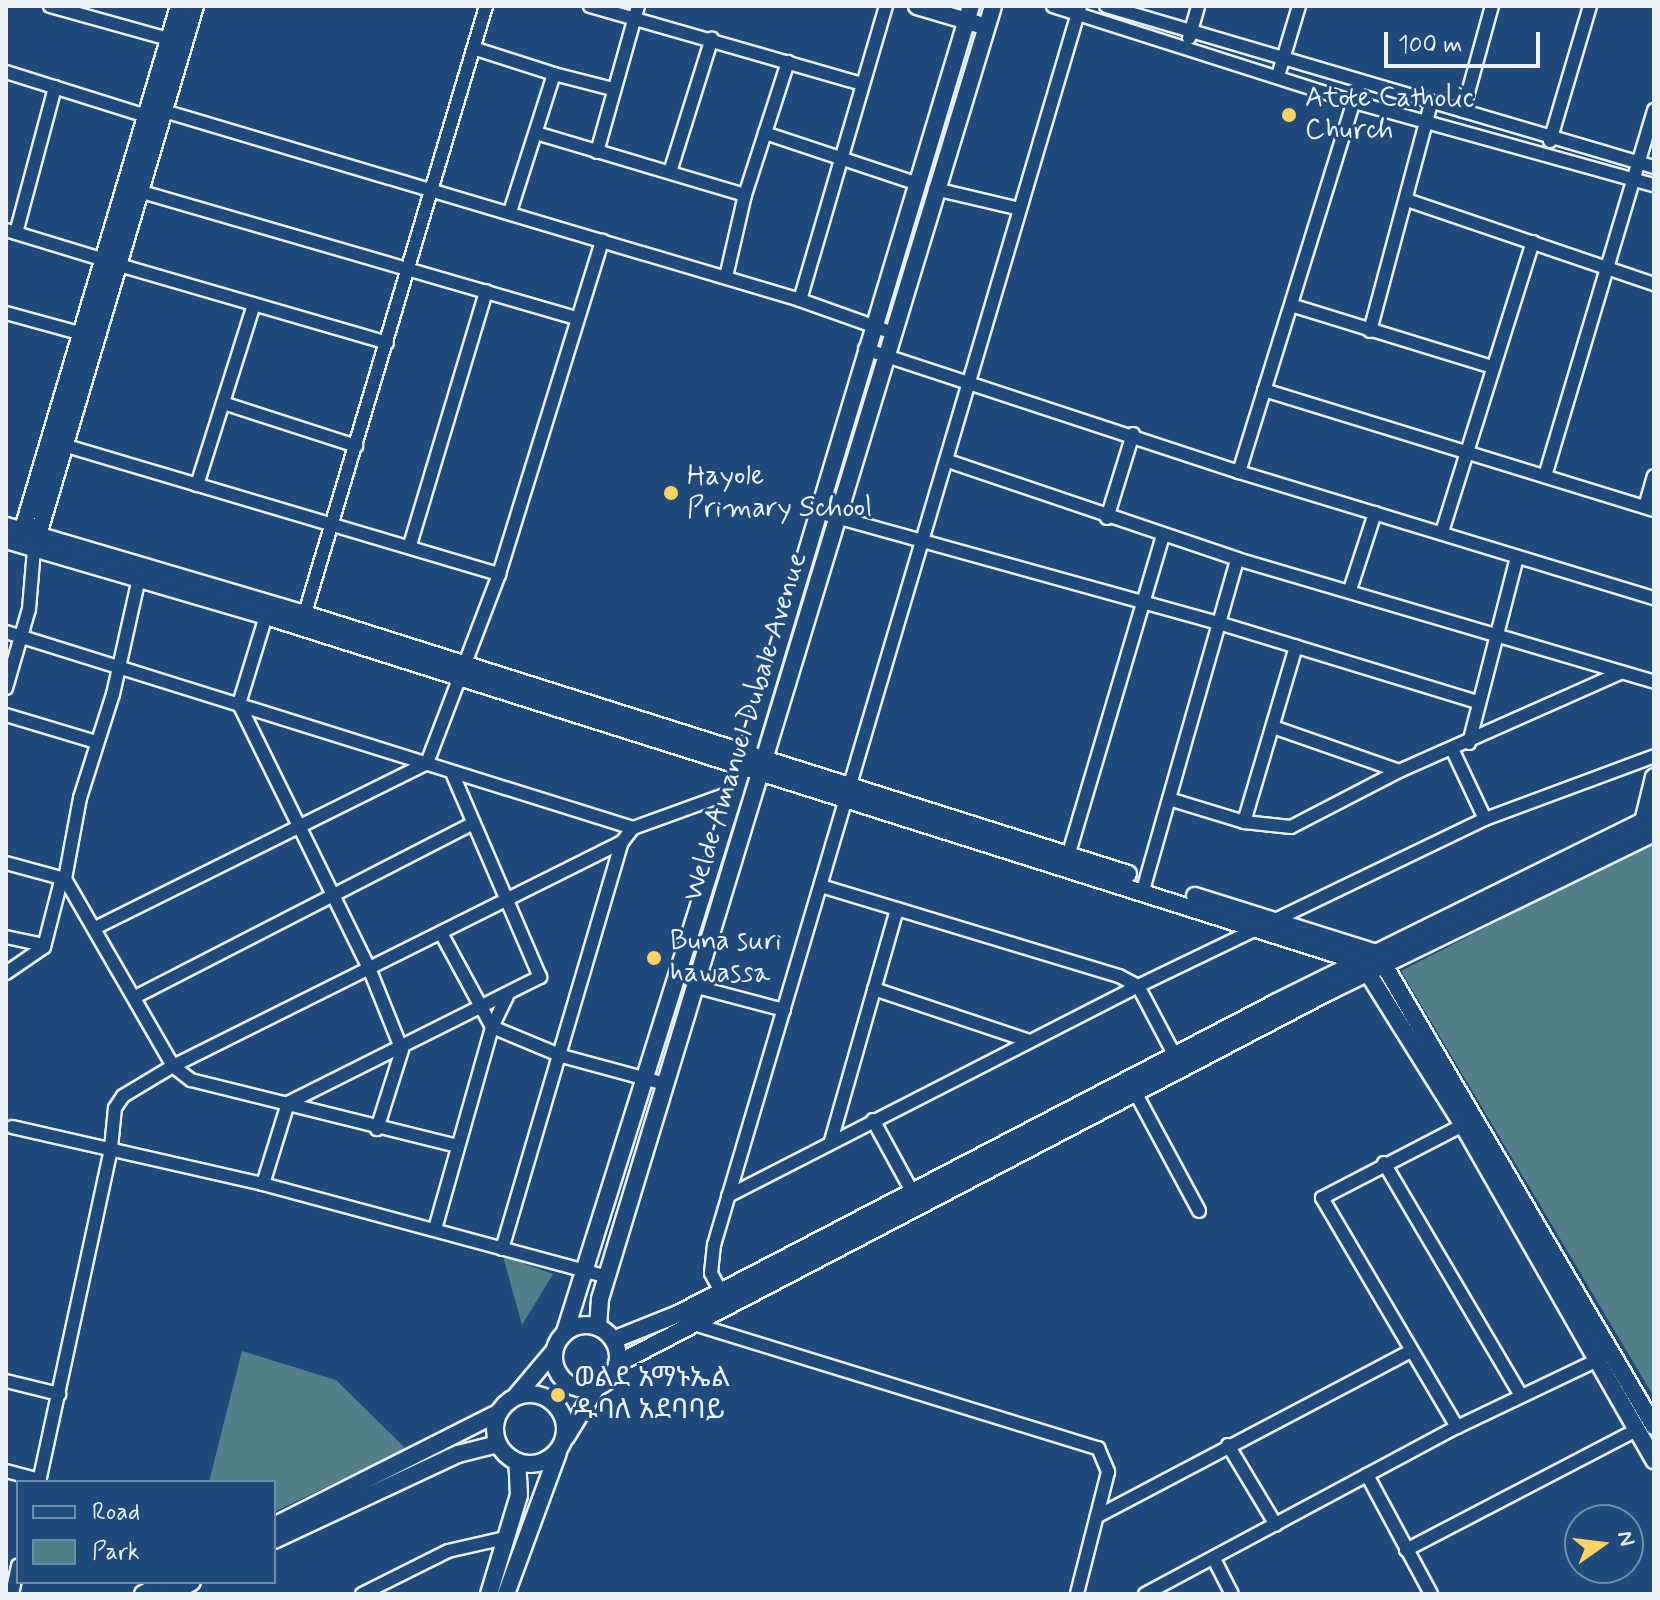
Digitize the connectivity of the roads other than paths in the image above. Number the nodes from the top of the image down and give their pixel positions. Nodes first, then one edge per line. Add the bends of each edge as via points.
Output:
1 (50, 6) edge
2 (179, 6) edge
3 (195, 6) edge
4 (486, 6) edge
5 (590, 6) edge
6 (886, 6) edge
7 (917, 6) edge
8 (1053, 6) edge
9 (1106, 6) edge
10 (1198, 6) edge
11 (1299, 6) edge
12 (1492, 6) edge
13 (1590, 6) edge
14 (1079, 10) edge
15 (970, 11) edge
16 (636, 12) edge
17 (1097, 12) edge
18 (990, 15) edge
19 (1191, 30) junction
20 (712, 38) junction
21 (168, 39) junction
22 (1186, 46) junction
23 (476, 49) junction
24 (1284, 59) junction
25 (788, 62) junction
26 (6, 72) edge
27 (554, 74) junction
28 (1278, 76) junction
29 (1360, 82) junction
30 (862, 84) junction
31 (55, 87) junction
32 (613, 89) junction
33 (1354, 102) junction
34 (1431, 103) junction
35 (1654, 110) edge
36 (164, 111) junction
37 (1463, 111) junction
38 (146, 116) junction
39 (1426, 123) junction
40 (536, 133) junction
41 (765, 133) junction
42 (1551, 136) junction
43 (597, 152) junction
44 (1546, 154) junction
45 (840, 159) junction
46 (1638, 162) junction
47 (1654, 167) edge
48 (670, 172) junction
49 (1634, 178) junction
50 (915, 183) junction
51 (1654, 185) edge
52 (935, 189) junction
53 (434, 190) junction
54 (142, 192) junction
55 (745, 195) junction
56 (1407, 200) junction
57 (1020, 209) junction
58 (510, 212) junction
59 (11, 232) edge
60 (602, 241) junction
61 (1533, 242) junction
62 (112, 263) junction
63 (1607, 267) junction
64 (410, 269) junction
65 (726, 277) junction
66 (1654, 284) edge
67 (486, 291) junction
68 (800, 300) junction
69 (1294, 306) junction
70 (253, 307) junction
71 (6, 313) edge
72 (576, 318) junction
73 (872, 326) junction
74 (1370, 331) junction
75 (890, 332) junction
76 (83, 334) junction
77 (387, 343) junction
78 (865, 349) junction
79 (884, 354) junction
80 (1492, 367) junction
81 (969, 383) junction
82 (1264, 390) junction
83 (223, 403) junction
84 (1133, 434) junction
85 (63, 445) junction
86 (356, 446) junction
87 (1466, 452) junction
88 (948, 461) junction
89 (1239, 472) junction
90 (1545, 476) junction
91 (1654, 476) edge
92 (197, 485) junction
93 (1649, 508) edge
94 (818, 512) junction
95 (1375, 513) junction
96 (836, 517) junction
97 (1107, 518) junction
98 (333, 525) junction
99 (1442, 532) junction
100 (1163, 536) junction
101 (21, 538) edge
102 (923, 538) junction
103 (410, 545) junction
104 (1517, 557) junction
105 (1237, 559) junction
106 (499, 574) junction
107 (139, 578) junction
108 (1350, 590) junction
109 (1654, 598) edge
110 (1147, 602) junction
111 (266, 616) junction
112 (302, 621) junction
113 (1222, 624) junction
114 (6, 632) edge
115 (1495, 634) junction
116 (21, 637) junction
117 (1296, 647) junction
118 (120, 667) junction
119 (465, 672) junction
120 (1620, 673) junction
121 (1654, 682) edge
122 (6, 688) edge
123 (1477, 702) junction
124 (239, 704) junction
125 (6, 715) edge
126 (1273, 727) junction
127 (96, 742) junction
128 (1469, 743) junction
129 (1453, 751) junction
130 (1654, 756) edge
131 (745, 760) junction
132 (427, 763) junction
133 (762, 765) junction
134 (1399, 771) junction
135 (453, 775) junction
136 (1654, 777) edge
137 (735, 791) junction
138 (850, 793) junction
139 (1169, 799) junction
140 (1485, 819) junction
141 (1244, 822) junction
142 (471, 824) junction
143 (1650, 824) edge
144 (298, 828) junction
145 (633, 828) junction
146 (622, 842) junction
147 (1067, 860) junction
148 (6, 863) edge
149 (63, 880) junction
150 (821, 886) junction
151 (1145, 886) junction
152 (333, 897) junction
153 (507, 898) junction
154 (701, 902) junction
155 (718, 908) junction
156 (897, 909) junction
157 (1275, 920) junction
158 (97, 927) junction
159 (1259, 928) junction
160 (441, 933) junction
161 (6, 937) edge
162 (44, 945) junction
163 (1373, 963) junction
164 (369, 968) junction
165 (6, 973) edge
166 (1138, 986) junction
167 (697, 987) junction
168 (874, 989) junction
169 (507, 996) junction
170 (135, 997) junction
171 (482, 1010) junction
172 (784, 1010) junction
173 (492, 1027) junction
174 (1029, 1041) junction
175 (402, 1050) junction
176 (562, 1056) junction
177 (1175, 1056) junction
178 (173, 1066) junction
179 (647, 1079) junction
180 (665, 1084) junction
181 (1135, 1092) junction
182 (288, 1103) junction
183 (873, 1120) junction
184 (1463, 1125) junction
185 (12, 1127) dead end
186 (377, 1129) junction
187 (831, 1141) junction
188 (457, 1146) junction
189 (111, 1148) junction
190 (1384, 1163) junction
191 (263, 1184) junction
192 (913, 1193) junction
193 (728, 1196) junction
194 (1199, 1211) dead end
195 (435, 1229) junction
196 (502, 1249) junction
197 (587, 1273) junction
198 (607, 1277) junction
199 (721, 1292) junction
200 (694, 1324) junction
201 (598, 1327) junction
202 (565, 1332) junction
203 (613, 1340) junction
204 (554, 1351) junction
205 (1411, 1351) junction
206 (1606, 1356) junction
207 (617, 1364) junction
208 (6, 1381) edge
209 (596, 1388) junction
210 (59, 1394) junction
211 (517, 1395) junction
212 (1521, 1396) junction
213 (498, 1413) junction
214 (1457, 1427) junction
215 (1646, 1428) edge
216 (498, 1444) junction
217 (562, 1444) junction
218 (1228, 1445) junction
219 (1654, 1460) edge
220 (517, 1462) junction
221 (6, 1471) edge
222 (1367, 1475) junction
223 (36, 1480) edge
224 (39, 1480) edge
225 (1098, 1516) junction
226 (276, 1525) edge
227 (1276, 1525) junction
228 (505, 1538) junction
229 (276, 1539) edge
230 (1406, 1550) junction
231 (1214, 1559) junction
232 (178, 1587) edge
233 (365, 1593) edge
234 (143, 1594) edge
235 (489, 1594) edge
236 (506, 1594) edge
237 (1077, 1594) edge
238 (1145, 1594) edge
239 (1232, 1594) edge
240 (1431, 1594) edge

1 - 21 street
2 - 21 main road
3 - 36 main road
4 - 23 street
5 - 16 street
6 - 30 street
7 - 15 main road
8 - 14 street
9 - 19 street
10 - 19 street
11 - 24 street
12 - 37 street
13 - 42 street
14 - 17 street
14 - 57 street
15 - 18 main road
15 - 50 main road
16 - 20 street
16 - 32 street
17 - 22 street
18 - 52 main road, Welde Amanuel Dubale Avenue
19 - 22 street
19 - 24 street
20 - 25 street
20 - 48 street
21 - 38 main road
22 - 28 street
23 - 27 street
23 - 53 street
24 - 28 street
24 - 29 street
25 - 30 street
25 - 41 street
26 - 31 street
27 - 32 street
27 - 40 street
28 - 33 street
29 - 33 street
29 - 34 street
30 - 45 street
31 - 38 street
31 - 59 street
32 - 43 street
33 - 39 street
33 - 69 street
34 - 37 street
34 - 39 street
35 - 46 street
36 - 53 street
36 - 54 main road
37 - 42 street
38 - 62 main road
39 - 44 street
39 - 56 street
40 - 43 street
40 - 58 street
41 - 45 street
41 - 55 street
42 - 44 street
42 - 46 street
43 - 48 street
44 - 49 street
45 - 50 street
45 - 68 street
46 - 47 street
46 - 49 street
48 - 55 street
49 - 51 street
49 - 63 street
50 - 73 main road
52 - 57 street
52 - 75 main road, Welde Amanuel Dubale Avenue
53 - 58 street
53 - 64 street
54 - 62 main road
54 - 64 street
55 - 65 street
56 - 61 street
56 - 74 street
57 - 81 street
58 - 60 street
59 - 62 street
60 - 65 street
60 - 72 street
61 - 63 street
61 - 80 street
62 - 70 street
62 - 76 main road
62 - 85 main road
63 - 66 street
63 - 90 street
64 - 67 street
64 - 77 street
65 - 68 street
67 - 72 street
67 - 103 street
68 - 73 street
69 - 74 street
69 - 82 street
70 - 77 street
70 - 83 street
71 - 76 street
72 - 106 street
73 - 75 street
73 - 78 main road
74 - 80 street
75 - 79 main road, Welde Amanuel Dubale Avenue
76 - 101 main road
77 - 86 street
78 - 79 street
78 - 94 main road
79 - 81 street
79 - 96 main road, Welde Amanuel Dubale Avenue
80 - 87 street
81 - 84 street
81 - 88 street
82 - 87 street
82 - 89 street
83 - 86 street
83 - 92 street
84 - 89 street
84 - 97 street
85 - 92 street
85 - 101 main road
86 - 98 street
87 - 90 street
87 - 99 street
88 - 97 street
88 - 102 street
89 - 95 street
90 - 93 street
91 - 93 street
92 - 98 street
94 - 96 street
94 - 131 main road
95 - 99 street
95 - 108 street
96 - 102 street
96 - 133 main road, Welde Amanuel Dubale Avenue
97 - 100 street
98 - 103 street
98 - 112 street
99 - 104 street
100 - 105 street
100 - 110 street
101 - 107 main road
101 - 112 main road
101 - 116 street via 31,597
102 - 110 street
102 - 138 street
103 - 106 street
104 - 109 street
104 - 115 street
105 - 108 street
105 - 113 street
106 - 119 street
107 - 111 main road
107 - 118 street
108 - 115 street
110 - 113 street
110 - 147 street
111 - 112 main road
111 - 124 street
112 - 119 main road
113 - 117 street
113 - 139 street
114 - 116 street
115 - 120 street
115 - 123 street
116 - 118 street
116 - 122 street
117 - 123 street
117 - 126 street
118 - 124 street
118 - 127 street
119 - 131 main road
119 - 132 street
120 - 121 street
120 - 128 street
123 - 128 street
124 - 132 street
124 - 144 street
125 - 127 street
126 - 134 street
126 - 141 street
127 - 149 street
128 - 129 street
129 - 134 street
129 - 140 street
130 - 140 street
131 - 133 main road
131 - 137 main road
132 - 135 street
132 - 144 street
133 - 138 main road
133 - 155 main road, Welde Amanuel Dubale Avenue
134 - 141 street via 1291,827
135 - 142 street
135 - 145 street
136 - 143 main road
137 - 145 street
137 - 154 main road
138 - 147 main road
138 - 150 street
139 - 141 street
139 - 151 street
140 - 157 street
142 - 152 street
142 - 153 street
143 - 163 main road
144 - 152 street
144 - 158 street
145 - 146 street
146 - 153 street
146 - 176 street
147 - 151 main road
148 - 149 street
149 - 158 street
149 - 162 street
150 - 156 street
150 - 172 street
151 - 157 main road
151 - 159 main road
152 - 164 street
152 - 170 street
153 - 160 street
153 - 169 street via 540,977
154 - 155 main road
154 - 179 main road
155 - 167 main road, Welde Amanuel Dubale Avenue
156 - 166 street
156 - 168 street
157 - 159 street
157 - 163 main road
158 - 170 street
159 - 163 main road
159 - 166 street
160 - 164 street
160 - 171 street
161 - 162 street
162 - 165 street
163 - 177 main road
163 - 181 main road
163 - 184 main road
163 - 206 main road
164 - 175 street
164 - 178 street
166 - 174 street
166 - 177 street
167 - 172 street
167 - 180 main road, Welde Amanuel Dubale Avenue
168 - 174 street
168 - 187 street
169 - 171 street
169 - 173 street
170 - 178 street
171 - 173 street
171 - 175 street
172 - 193 street
173 - 176 street
173 - 188 street
174 - 183 street
175 - 182 street
175 - 186 street
176 - 179 street
176 - 196 street
177 - 192 main road
178 - 182 street via 207,1087
178 - 189 street via 123,1096 115,1108
179 - 180 street
179 - 197 main road
180 - 198 main road, Welde Amanuel Dubale Avenue
181 - 194 street
181 - 200 main road
182 - 186 street
182 - 191 street
183 - 187 street
183 - 192 street
184 - 190 street
184 - 206 main road
185 - 189 street
186 - 188 street
187 - 193 street
188 - 195 street
189 - 191 street
189 - 210 street
190 - 205 street via 1322,1198
190 - 212 street
191 - 195 street
192 - 199 main road
193 - 199 street via 711,1261
195 - 196 street
196 - 197 street
197 - 198 street
197 - 202 main road
198 - 201 main road, Welde Amanuel Dubale Avenue
199 - 203 main road
200 - 207 main road
200 - 225 street via 1088,1441 1105,1459 1108,1472
201 - 202 main road via 575,1326
201 - 203 main road
202 - 204 main road
203 - 207 main road
204 - 209 main road via 561,1377 571,1385
204 - 211 main road
205 - 214 street
205 - 218 street
206 - 212 street
206 - 215 main road
207 - 209 main road via 608,1381
208 - 210 street
209 - 217 main road
210 - 224 street
211 - 213 main road
211 - 217 main road via 542,1395 553,1401 566,1424
212 - 214 street
213 - 216 main road
213 - 226 main road
214 - 222 street
215 - 219 main road
215 - 230 street
216 - 220 main road
216 - 229 main road via 458,1454
217 - 220 main road via 538,1464
217 - 236 main road via 538,1496
218 - 225 street
218 - 227 street
220 - 228 main road via 520,1487
221 - 223 street
222 - 227 street
222 - 230 street
225 - 237 street
227 - 231 street
228 - 233 street via 448,1551
228 - 235 main road
230 - 240 street
231 - 238 street
231 - 239 street
232 - 234 main road

